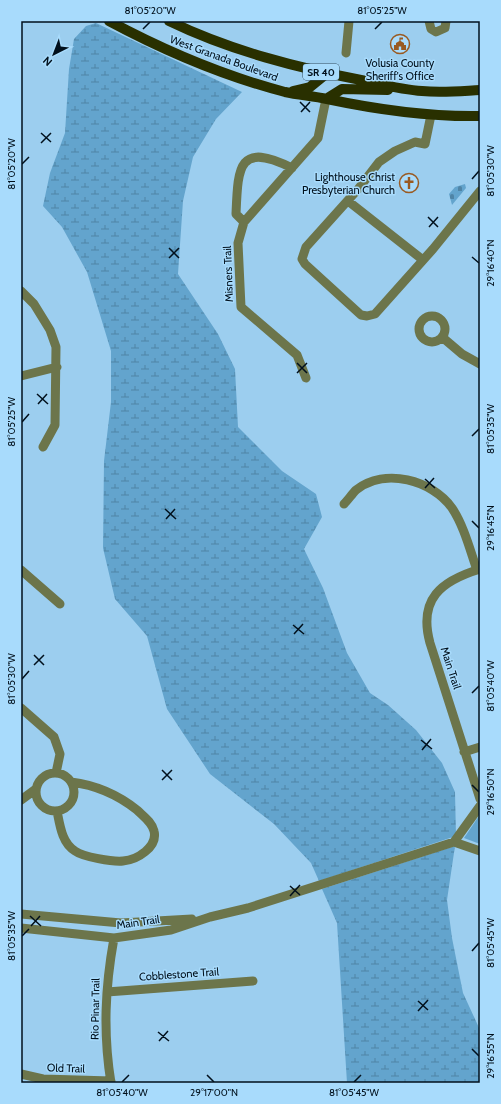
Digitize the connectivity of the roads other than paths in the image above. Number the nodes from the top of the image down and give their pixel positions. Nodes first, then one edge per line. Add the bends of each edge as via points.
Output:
1 (109, 21) edge
2 (169, 21) edge
3 (349, 21) edge
4 (429, 21) edge
5 (446, 21) edge
6 (346, 53) dead end
7 (326, 74) junction
8 (480, 90) edge
9 (420, 91) junction
10 (287, 92) junction
11 (326, 99) junction
12 (432, 115) junction
13 (480, 116) edge
14 (292, 168) junction
15 (480, 191) edge
16 (348, 201) junction
17 (244, 222) junction
18 (423, 260) junction
19 (21, 291) edge
20 (442, 337) dead end
21 (480, 364) edge
22 (57, 367) junction
23 (21, 376) edge
24 (306, 378) dead end
25 (43, 447) dead end
26 (344, 504) dead end
27 (21, 570) edge
28 (478, 570) edge
29 (60, 604) dead end
30 (21, 708) edge
31 (480, 747) edge
32 (464, 752) junction
33 (56, 773) junction
34 (71, 782) junction
35 (36, 789) junction
36 (480, 799) edge
37 (21, 800) edge
38 (480, 806) edge
39 (56, 811) junction
40 (454, 842) junction
41 (480, 851) edge
42 (21, 914) edge
43 (210, 917) junction
44 (101, 921) junction
45 (132, 923) junction
46 (21, 928) edge
47 (133, 935) junction
48 (99, 937) junction
49 (114, 938) junction
50 (253, 981) dead end
51 (107, 992) junction
52 (21, 1074) edge
53 (111, 1082) edge

1 - 10 main road, West Granada Boulevard / SR 40 via 188,59
2 - 7 main road, West Granada Boulevard / SR 40 via 226,45 277,62
3 - 6 street
4 - 5 street via 431,29 436,32 445,28
7 - 9 main road, West Granada Boulevard / SR 40
7 - 10 main road via 310,87
8 - 9 main road, West Granada Boulevard / SR 40
9 - 11 main road via 342,89
10 - 11 main road, West Granada Boulevard / SR 40
11 - 12 main road, West Granada Boulevard / SR 40 via 369,108
11 - 14 street, Misners Trail via 318,138
12 - 13 main road, West Granada Boulevard / SR 40
12 - 16 street via 425,144 416,142 379,162
14 - 17 street, Misners Trail
14 - 17 street via 264,156 254,156 246,160 238,180 236,214
15 - 18 street
16 - 18 street
16 - 18 street via 306,247 302,258 305,264 361,315 374,314
17 - 24 street, Misners Trail via 238,243 242,307 297,355
19 - 22 street via 34,304 50,330 56,347
20 - 21 street via 462,354
22 - 23 street
22 - 25 street via 55,425
26 - 28 street via 356,490 371,482 389,478 412,480 430,488 451,508 465,535
27 - 29 street
28 - 32 street, Main Trail via 455,578 442,587 430,606 426,622 430,643
30 - 33 street via 54,737 60,754
31 - 32 street
32 - 36 street, Main Trail
33 - 34 street via 62,774
33 - 35 street via 44,776
34 - 39 street via 74,789 72,801 63,810
34 - 39 street via 90,785 126,802 149,820 154,831 154,839 149,849 141,855 123,861 75,851 63,838
35 - 37 street
35 - 39 street via 40,804 50,811
38 - 40 street
40 - 41 street
40 - 43 street, Main Trail via 248,908
42 - 44 street, Main Trail
43 - 45 street, Main Trail
43 - 47 street, Main Trail via 171,930
44 - 45 street, Main Trail
44 - 48 street
45 - 47 street
46 - 48 street, Main Trail
47 - 49 street, Main Trail
48 - 49 street, Main Trail
49 - 51 street, Rio Pinar Trail
50 - 51 street, Cobblestone Trail
51 - 53 street, Rio Pinar Trail via 105,1032
52 - 53 street, Old Trail via 43,1080

